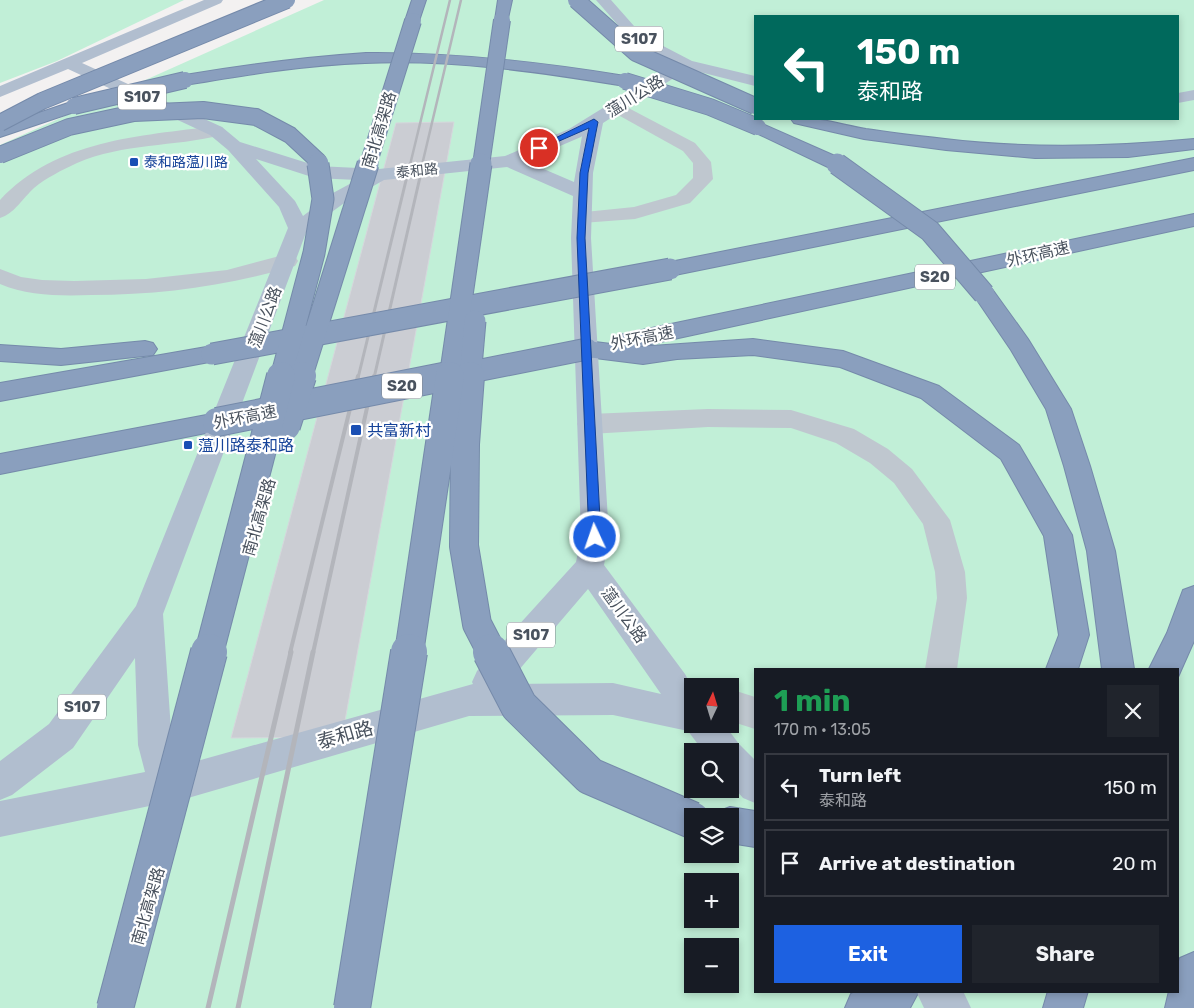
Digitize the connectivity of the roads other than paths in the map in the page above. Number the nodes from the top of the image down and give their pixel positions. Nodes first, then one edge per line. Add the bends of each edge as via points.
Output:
1 (216, 0) edge
2 (248, 0) edge
3 (287, 0) edge
4 (420, 0) edge
5 (505, 0) edge
6 (576, 0) edge
7 (603, 0) edge
8 (499, 42) junction
9 (69, 63) junction
10 (686, 64) junction
11 (754, 80) edge
12 (0, 92) edge
13 (1194, 95) edge
14 (1179, 98) edge
15 (754, 106) edge
16 (617, 107) junction
17 (0, 110) edge
18 (804, 120) edge
19 (594, 122) junction
20 (0, 123) edge
21 (216, 131) junction
22 (0, 132) edge
23 (1194, 144) edge
24 (234, 146) junction
25 (0, 155) edge
26 (509, 161) junction
27 (1194, 164) edge
28 (379, 175) junction
29 (583, 193) junction
30 (0, 212) edge
31 (582, 217) junction
32 (1194, 220) edge
33 (298, 228) junction
34 (287, 261) junction
35 (0, 276) edge
36 (677, 341) junction
37 (0, 354) edge
38 (113, 362) junction
39 (0, 392) edge
40 (590, 424) junction
41 (0, 464) edge
42 (589, 567) junction
43 (1194, 599) edge
44 (148, 614) junction
45 (941, 668) edge
46 (1062, 668) edge
47 (1118, 668) edge
48 (1165, 668) edge
49 (683, 688) edge
50 (469, 700) junction
51 (739, 708) edge
52 (684, 713) edge
53 (754, 713) edge
54 (710, 733) edge
55 (718, 743) edge
56 (739, 767) edge
57 (188, 780) junction
58 (0, 784) edge
59 (754, 785) edge
60 (684, 817) edge
61 (0, 818) edge
62 (739, 826) edge
63 (754, 828) edge
64 (1194, 972) edge
65 (898, 993) edge
66 (938, 993) edge
67 (1067, 993) edge
68 (115, 1008) edge
69 (119, 1008) edge
70 (352, 1008) edge
71 (865, 1008) edge
72 (951, 1008) edge
73 (1063, 1008) edge
74 (1185, 1008) edge

1 - 9 main road
2 - 17 highway
3 - 20 highway, bridge via 42,100
4 - 69 highway, 南北高架路, bridge via 274,467
5 - 8 highway, bridge
6 - 15 highway, bridge via 636,53
7 - 10 main road, 蕰川公路 / S107 via 637,38
8 - 60 highway, bridge via 465,444 464,546 477,624 519,706 590,776
8 - 70 highway, bridge via 415,614
9 - 12 main road
9 - 21 main road, S107
10 - 11 main road
10 - 16 main road, 蕰川公路 / S107
13 - 14 main road
16 - 19 main road, 蕰川公路 / S107
16 - 31 lane via 690,147 702,162 703,179 682,199 635,213
18 - 23 highway via 864,134 946,145 1044,152 1128,151
19 - 26 main road, 泰和路
19 - 29 main road, 蕰川公路 / S107
21 - 24 main road, S107
21 - 30 lane via 122,143 68,160 29,182
22 - 47 highway, bridge via 74,106 185,80 269,66 330,60 480,60 624,81 710,107 837,164 930,232 984,294 1058,409 1100,550
24 - 28 main road, 泰和路 via 315,172
24 - 33 main road, S107 via 288,205
25 - 68 highway, bridge via 69,127 134,113 203,110 256,118 290,135 318,161 323,199 314,253
26 - 28 main road, 泰和路
26 - 29 main road
27 - 38 highway, bridge via 670,269 212,354
28 - 33 main road via 340,196
29 - 31 main road, 蕰川公路 / S107
31 - 40 main road, 蕰川公路 / S107
32 - 36 highway, 外环高速 / S20
33 - 34 main road, 蕰川公路 / S107
34 - 35 lane via 226,277 134,288 46,288 7,281
34 - 44 main road, 蕰川公路 / S107
36 - 41 highway, 外环高速 / S20, bridge via 643,356 587,349
36 - 46 highway via 844,359 930,392 1010,452 1058,535 1074,635
37 - 38 highway
38 - 39 highway
40 - 42 main road, 蕰川公路 / S107 via 595,537
40 - 45 lane via 708,418 791,419 845,436 880,456 903,476 936,520 950,572 952,598
42 - 49 main road, 蕰川公路
42 - 50 main road, S107
43 - 48 highway
44 - 57 main road via 155,745 159,764
44 - 58 main road, 蕰川公路 / S107 via 61,736
50 - 52 main road, 泰和路 via 613,699
50 - 57 main road, 泰和路
51 - 53 lane
54 - 55 main road
56 - 59 main road
57 - 61 main road, 泰和路
62 - 63 highway
64 - 74 highway
65 - 71 highway
66 - 72 main road
67 - 73 highway

